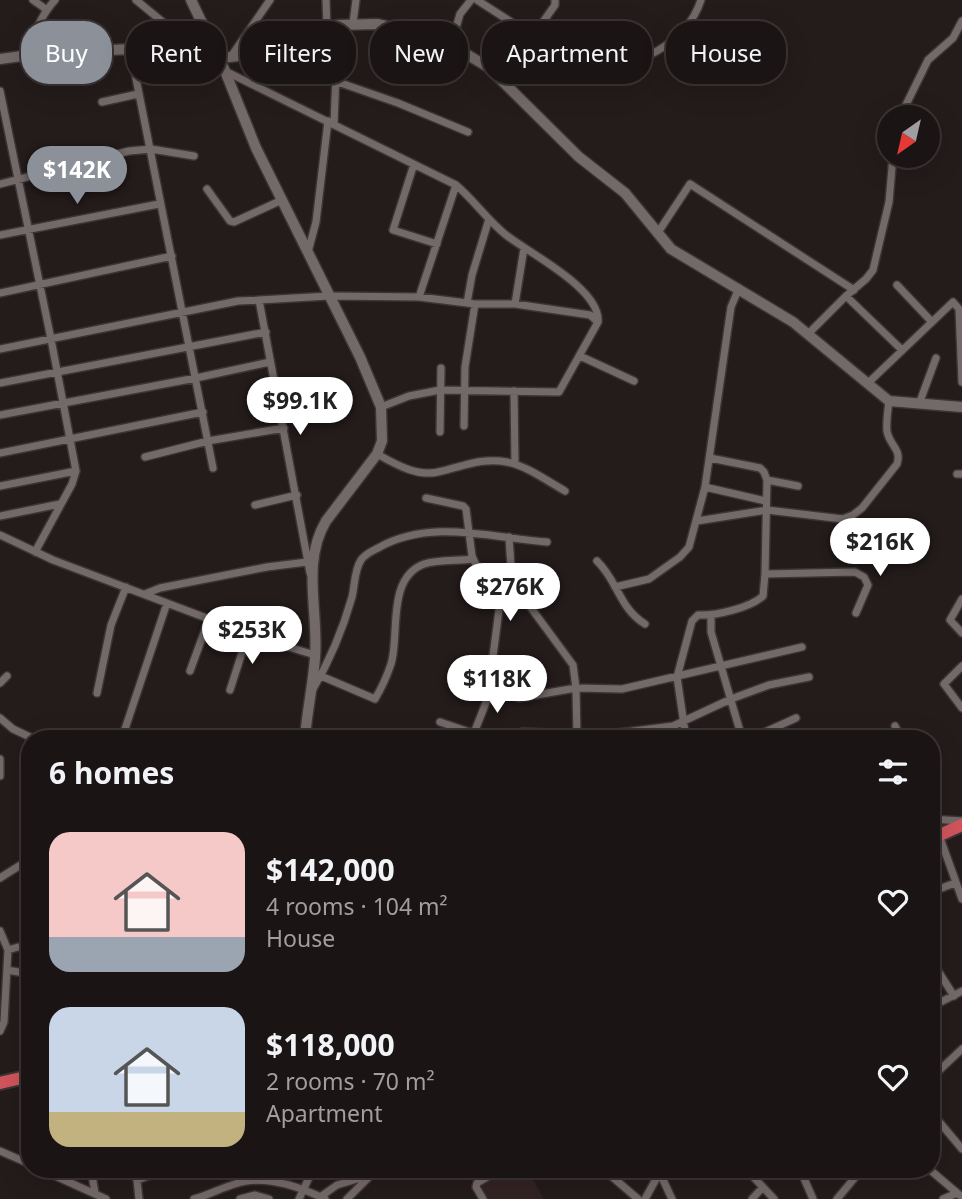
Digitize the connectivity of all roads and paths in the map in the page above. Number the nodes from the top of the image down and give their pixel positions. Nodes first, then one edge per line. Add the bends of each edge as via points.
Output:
1 (33, 0) edge
2 (55, 0) edge
3 (136, 0) edge
4 (191, 0) edge
5 (271, 0) edge
6 (326, 0) edge
7 (356, 0) edge
8 (471, 0) edge
9 (477, 0) edge
10 (555, 0) edge
11 (701, 0) edge
12 (47, 10) junction
13 (41, 21) edge
14 (162, 21) edge
15 (203, 21) edge
16 (327, 21) edge
17 (353, 21) edge
18 (458, 21) edge
19 (508, 21) edge
20 (544, 21) edge
21 (962, 21) edge
22 (468, 55) edge
23 (652, 55) edge
24 (21, 56) edge
25 (226, 57) edge
26 (0, 58) edge
27 (226, 71) edge
28 (226, 73) edge
29 (136, 84) edge
30 (335, 84) edge
31 (344, 84) edge
32 (0, 91) edge
33 (138, 93) junction
34 (102, 102) dead end
35 (906, 105) edge
36 (3, 123) edge
37 (331, 123) junction
38 (468, 132) dead end
39 (150, 149) junction
40 (194, 156) dead end
41 (415, 163) junction
42 (892, 168) edge
43 (19, 181) junction
44 (0, 184) edge
45 (456, 185) junction
46 (207, 189) dead end
47 (282, 201) junction
48 (159, 204) junction
49 (489, 219) junction
50 (28, 230) junction
51 (657, 234) junction
52 (0, 235) edge
53 (437, 244) junction
54 (524, 248) junction
55 (309, 252) junction
56 (172, 257) junction
57 (40, 285) junction
58 (897, 285) dead end
59 (739, 288) junction
60 (854, 290) junction
61 (0, 293) edge
62 (329, 296) junction
63 (846, 296) junction
64 (419, 298) junction
65 (259, 300) junction
66 (471, 303) junction
67 (515, 304) junction
68 (183, 313) junction
69 (598, 322) junction
70 (932, 322) junction
71 (266, 332) junction
72 (808, 334) junction
73 (51, 339) junction
74 (190, 348) junction
75 (0, 349) edge
76 (902, 350) junction
77 (580, 356) junction
78 (936, 358) dead end
79 (270, 362) junction
80 (440, 368) dead end
81 (57, 372) junction
82 (196, 378) junction
83 (634, 381) dead end
84 (962, 382) edge
85 (0, 383) edge
86 (867, 384) junction
87 (440, 390) junction
88 (465, 390) junction
89 (514, 391) junction
90 (889, 401) junction
91 (63, 402) junction
92 (919, 404) junction
93 (381, 407) junction
94 (962, 407) edge
95 (203, 412) junction
96 (0, 415) edge
97 (464, 426) dead end
98 (284, 428) junction
99 (440, 432) dead end
100 (70, 440) junction
101 (208, 441) junction
102 (0, 453) edge
103 (377, 454) junction
104 (145, 457) dead end
105 (710, 458) junction
106 (515, 464) junction
107 (213, 468) dead end
108 (76, 471) junction
109 (767, 480) junction
110 (0, 486) edge
111 (705, 486) junction
112 (798, 486) dead end
113 (565, 491) dead end
114 (297, 495) junction
115 (426, 498) dead end
116 (766, 501) junction
117 (60, 504) junction
118 (255, 505) dead end
119 (767, 510) junction
120 (0, 516) edge
121 (697, 521) junction
122 (471, 534) junction
123 (0, 535) edge
124 (509, 537) junction
125 (547, 542) dead end
126 (35, 551) junction
127 (473, 559) junction
128 (597, 561) dead end
129 (307, 562) junction
130 (765, 574) junction
131 (503, 579) junction
132 (312, 580) junction
133 (512, 582) junction
134 (126, 587) junction
135 (615, 587) junction
136 (145, 594) junction
137 (548, 596) dead end
138 (525, 598) junction
139 (962, 599) edge
140 (167, 603) junction
141 (856, 612) dead end
142 (711, 616) junction
143 (209, 619) junction
144 (645, 624) dead end
145 (962, 633) edge
146 (248, 634) junction
147 (802, 647) dead end
148 (316, 655) junction
149 (492, 664) dead end
150 (721, 664) junction
151 (962, 666) edge
152 (190, 671) dead end
153 (511, 671) dead end
154 (7, 676) dead end
155 (321, 676) junction
156 (677, 677) junction
157 (809, 677) dead end
158 (0, 684) edge
159 (576, 688) junction
160 (230, 690) dead end
161 (487, 690) dead end
162 (97, 692) dead end
163 (309, 697) junction
164 (731, 699) junction
165 (962, 708) edge
166 (0, 718) edge
167 (796, 718) dead end
168 (440, 722) dead end
169 (682, 722) junction
170 (895, 726) dead end
171 (125, 730) edge
172 (306, 730) edge
173 (460, 730) edge
174 (472, 730) edge
175 (576, 730) edge
176 (656, 730) edge
177 (684, 730) edge
178 (740, 730) edge
179 (770, 730) edge
180 (897, 730) edge
181 (21, 733) edge
182 (0, 759) edge
183 (0, 776) edge
184 (961, 821) edge
185 (940, 826) edge
186 (940, 845) edge
187 (21, 865) edge
188 (0, 878) edge
189 (956, 883) junction
190 (940, 889) edge
191 (962, 899) edge
192 (0, 931) edge
193 (18, 947) dead end
194 (8, 950) junction
195 (7, 970) junction
196 (21, 972) edge
197 (940, 974) edge
198 (962, 991) edge
199 (954, 996) junction
200 (940, 1003) edge
201 (0, 1031) edge
202 (962, 1049) edge
203 (940, 1069) edge
204 (21, 1078) edge
205 (0, 1083) edge
206 (21, 1087) edge
207 (0, 1091) edge
208 (940, 1123) edge
209 (962, 1149) edge
210 (0, 1151) edge
211 (21, 1160) edge
212 (61, 1178) edge
213 (92, 1178) edge
214 (143, 1178) edge
215 (308, 1178) edge
216 (361, 1178) edge
217 (368, 1178) edge
218 (486, 1178) edge
219 (614, 1178) edge
220 (656, 1178) edge
221 (662, 1178) edge
222 (754, 1178) edge
223 (804, 1178) edge
224 (854, 1178) edge
225 (940, 1178) edge
226 (137, 1180) joint
227 (763, 1187) junction
228 (303, 1188) junction
229 (95, 1193) junction
230 (960, 1195) edge
231 (323, 1198) edge
232 (106, 1199) edge
233 (139, 1199) edge
234 (194, 1199) edge
235 (240, 1199) edge
236 (269, 1199) edge
237 (299, 1199) edge
238 (347, 1199) edge
239 (483, 1199) edge
240 (638, 1199) edge
241 (645, 1199) edge
242 (672, 1199) edge
243 (752, 1199) edge
244 (774, 1199) edge
245 (813, 1199) edge
246 (837, 1199) edge
247 (943, 1199) edge

1 - 12 street
2 - 12 street
3 - 14 street
4 - 15 street
5 - 25 street
6 - 16 street
7 - 17 street
8 - 18 street
9 - 19 street
10 - 20 street
11 - 23 street via 696,16 669,46
12 - 13 street
21 - 35 street via 953,38 928,60
22 - 51 street via 488,67 579,157 625,193
24 - 26 street
27 - 37 street
28 - 47 street
29 - 33 street
30 - 37 street
31 - 38 street
32 - 36 street
33 - 34 street
33 - 39 street
36 - 43 street
37 - 41 street
37 - 55 street
39 - 40 street
39 - 43 street
39 - 48 street
41 - 45 street
41 - 53 street via 393,230
42 - 60 street via 873,270
43 - 44 street
43 - 50 street
45 - 49 street
45 - 53 street
46 - 47 street via 234,222
47 - 55 street
48 - 50 street
48 - 56 street
49 - 54 street
49 - 66 street via 472,275
50 - 52 street
50 - 57 street
51 - 59 street via 689,261
51 - 60 street via 690,184
53 - 64 street
54 - 67 street
54 - 69 street via 581,290 595,306
55 - 62 street
56 - 57 street
56 - 68 street
57 - 61 street
57 - 73 street
58 - 70 street
59 - 72 street
59 - 105 street via 732,307
60 - 63 street
62 - 64 street
62 - 65 street
62 - 93 street
63 - 72 street
63 - 76 street
64 - 66 street
65 - 68 street
65 - 71 street
66 - 67 street
66 - 88 street
67 - 69 street via 590,315
68 - 73 street
68 - 74 street
69 - 77 street
70 - 76 street
70 - 84 street via 950,303 956,304
71 - 74 street
71 - 79 street
72 - 86 street
73 - 75 street
73 - 81 street
74 - 81 street
74 - 82 street
76 - 86 street
77 - 83 street
77 - 89 street via 559,392
78 - 92 street
79 - 82 street
79 - 98 street
80 - 87 street
81 - 85 street
81 - 91 street
82 - 91 street
82 - 95 street
86 - 90 street
87 - 88 street
87 - 93 street
87 - 99 street
88 - 89 street
88 - 97 street
89 - 106 street
90 - 92 street
90 - 119 street via 887,430 899,457 862,508 844,519
91 - 96 street
91 - 100 street
92 - 94 street
93 - 103 street via 382,441
95 - 100 street
95 - 101 street
98 - 101 street
98 - 114 street
100 - 102 street
100 - 108 street
101 - 104 street
101 - 107 street
103 - 106 street via 418,472 437,473 469,462
103 - 132 street via 320,531
105 - 109 street via 760,468
105 - 111 street
106 - 113 street
108 - 110 street
108 - 117 street
109 - 112 street
109 - 116 street
111 - 116 street
111 - 121 street
114 - 118 street
114 - 129 street
115 - 122 street via 463,506
116 - 119 street
117 - 120 street
117 - 126 street
119 - 121 street
119 - 130 street
121 - 135 street via 689,547 680,557 649,579
122 - 124 street
122 - 127 street
122 - 155 street via 415,533 363,557 344,622
123 - 126 street
124 - 125 street
124 - 133 street
126 - 134 street
127 - 131 street via 481,569
127 - 155 street via 426,563 406,580 396,615 391,664 374,699
128 - 135 street
129 - 132 street
129 - 136 street
130 - 141 street via 855,572 864,576 867,585
130 - 142 street via 763,596 758,601
131 - 133 street
131 - 149 street
132 - 148 street
133 - 138 street
134 - 136 street
134 - 162 street via 109,632
135 - 144 street via 624,607
136 - 140 street
137 - 138 street
138 - 159 street via 573,665
139 - 145 street via 950,620
140 - 143 street
140 - 171 street
142 - 150 street
142 - 156 street via 698,615 692,621
143 - 146 street
143 - 152 street
146 - 148 street
146 - 160 street
147 - 150 street
148 - 163 street
150 - 156 street
150 - 164 street
151 - 165 street via 944,684
153 - 159 street via 516,697
154 - 158 street
155 - 163 street
156 - 159 street via 622,689
156 - 169 street
157 - 164 street
159 - 175 street
161 - 174 street via 487,700
163 - 172 street
164 - 169 street
164 - 178 street
166 - 181 street
167 - 179 street
168 - 173 street
169 - 176 street
169 - 177 street
170 - 180 street
182 - 183 street
184 - 185 highway
186 - 189 street
187 - 188 street
189 - 190 street
189 - 191 street
192 - 194 street
193 - 194 street
194 - 195 street
195 - 196 street
195 - 201 street
197 - 199 street
198 - 199 street
199 - 200 street
202 - 203 street
204 - 205 highway
206 - 207 highway
208 - 209 street
210 - 211 street
212 - 229 street
213 - 229 street
214 - 226 street
215 - 228 street
216 - 231 street via 337,1185
217 - 238 street
218 - 239 street via 477,1183
219 - 240 street
220 - 241 street
221 - 242 street
222 - 227 street
223 - 245 street
224 - 246 street
225 - 230 street
226 - 233 street
227 - 243 street
227 - 244 street
228 - 231 street
228 - 234 street via 255,1180
228 - 237 street
229 - 232 street
230 - 247 street
235 - 236 street via 255,1195

